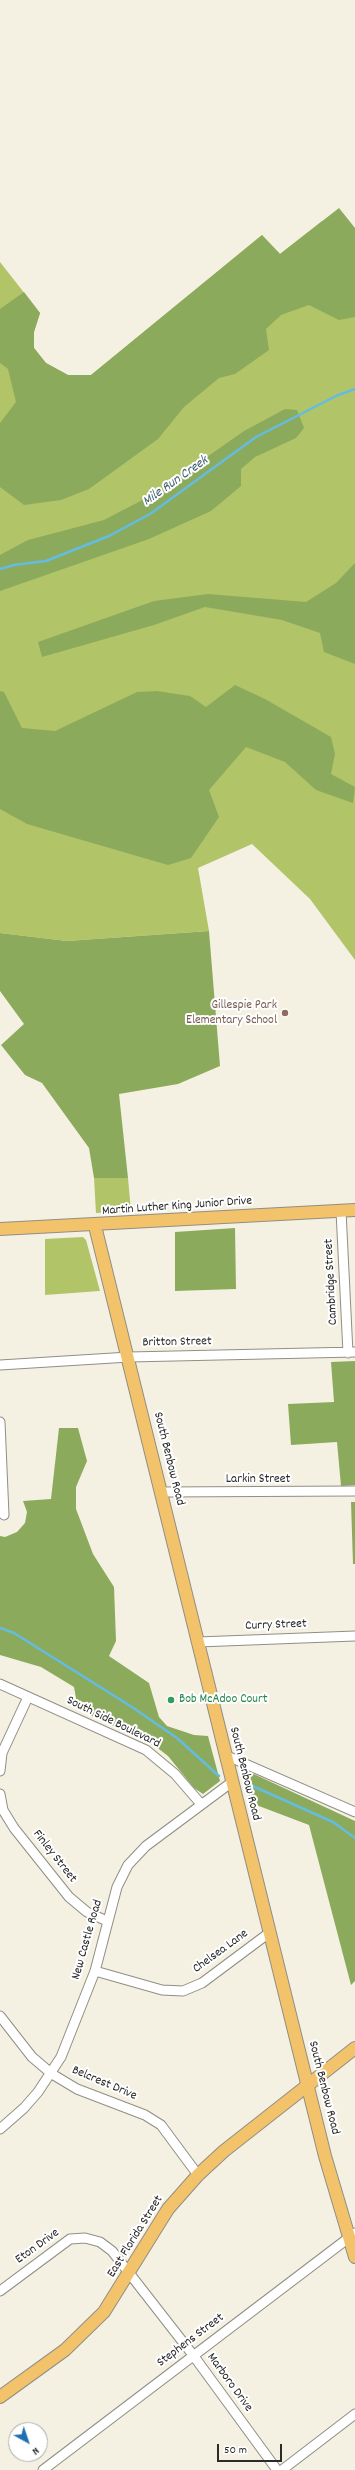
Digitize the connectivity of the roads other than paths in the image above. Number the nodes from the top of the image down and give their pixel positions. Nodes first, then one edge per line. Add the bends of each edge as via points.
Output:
1 (355, 1210) edge
2 (341, 1211) junction
3 (95, 1226) junction
4 (0, 1230) edge
5 (351, 1352) edge
6 (128, 1358) junction
7 (0, 1365) edge
8 (0, 1422) edge
9 (161, 1492) junction
10 (355, 1492) edge
11 (4, 1515) dead end
12 (355, 1636) edge
13 (198, 1642) junction
14 (0, 1684) edge
15 (28, 1697) junction
16 (225, 1755) junction
17 (0, 1771) edge
18 (232, 1782) junction
19 (0, 1794) edge
20 (201, 1804) junction
21 (355, 1812) edge
22 (107, 1920) junction
23 (269, 1933) junction
24 (95, 1971) junction
25 (0, 2016) edge
26 (355, 2048) edge
27 (52, 2074) junction
28 (307, 2085) junction
29 (0, 2129) edge
30 (198, 2175) junction
31 (351, 2236) edge
32 (355, 2257) edge
33 (129, 2274) junction
34 (0, 2291) edge
35 (193, 2355) junction
36 (0, 2397) edge
37 (355, 2414) edge
38 (43, 2470) edge
39 (277, 2470) edge
40 (282, 2470) edge

1 - 2 main road, Martin Luther King Junior Drive
2 - 3 main road, Martin Luther King Junior Drive
2 - 5 street, Cambridge Street
3 - 4 main road, Martin Luther King Junior Drive
3 - 6 main road, South Benbow Road
5 - 6 street, Britton Street
6 - 7 street, Britton Street
6 - 9 main road, South Benbow Road
8 - 11 street
9 - 10 street, Larkin Street
9 - 13 main road, South Benbow Road
12 - 13 street, Curry Street
13 - 16 main road, South Benbow Road
14 - 15 street, South Side Boulevard
15 - 17 street via 2,1753
15 - 20 street, South Side Boulevard via 146,1750 175,1774
16 - 18 main road, South Benbow Road
16 - 21 street
18 - 20 street, New Castle Road
18 - 23 main road, South Benbow Road
19 - 22 street, Finley Street via 3,1810 14,1828 69,1897 87,1912
20 - 22 street, New Castle Road via 146,1846 128,1865 116,1887
22 - 24 street, New Castle Road
23 - 24 street, Chelsea Lane via 202,1983 183,1991 162,1990
23 - 28 main road, South Benbow Road
24 - 27 street, New Castle Road
25 - 27 street, Belcrest Drive via 32,2057
26 - 28 main road, East Florida Street
27 - 29 street, New Castle Road via 24,2108
27 - 30 street, Belcrest Drive via 77,2089 145,2115 161,2125
28 - 30 main road, East Florida Street via 224,2150
28 - 31 main road, South Benbow Road
30 - 33 main road, East Florida Street via 168,2209
31 - 32 main road, South Benbow Road
31 - 35 street, Stephens Street
33 - 34 street, Eton Drive via 112,2251 100,2242 85,2238 70,2240
33 - 35 street, Marboro Drive
33 - 36 main road, East Florida Street via 104,2312 84,2334
35 - 38 street, Stephens Street
35 - 39 street, Marboro Drive
37 - 40 street

